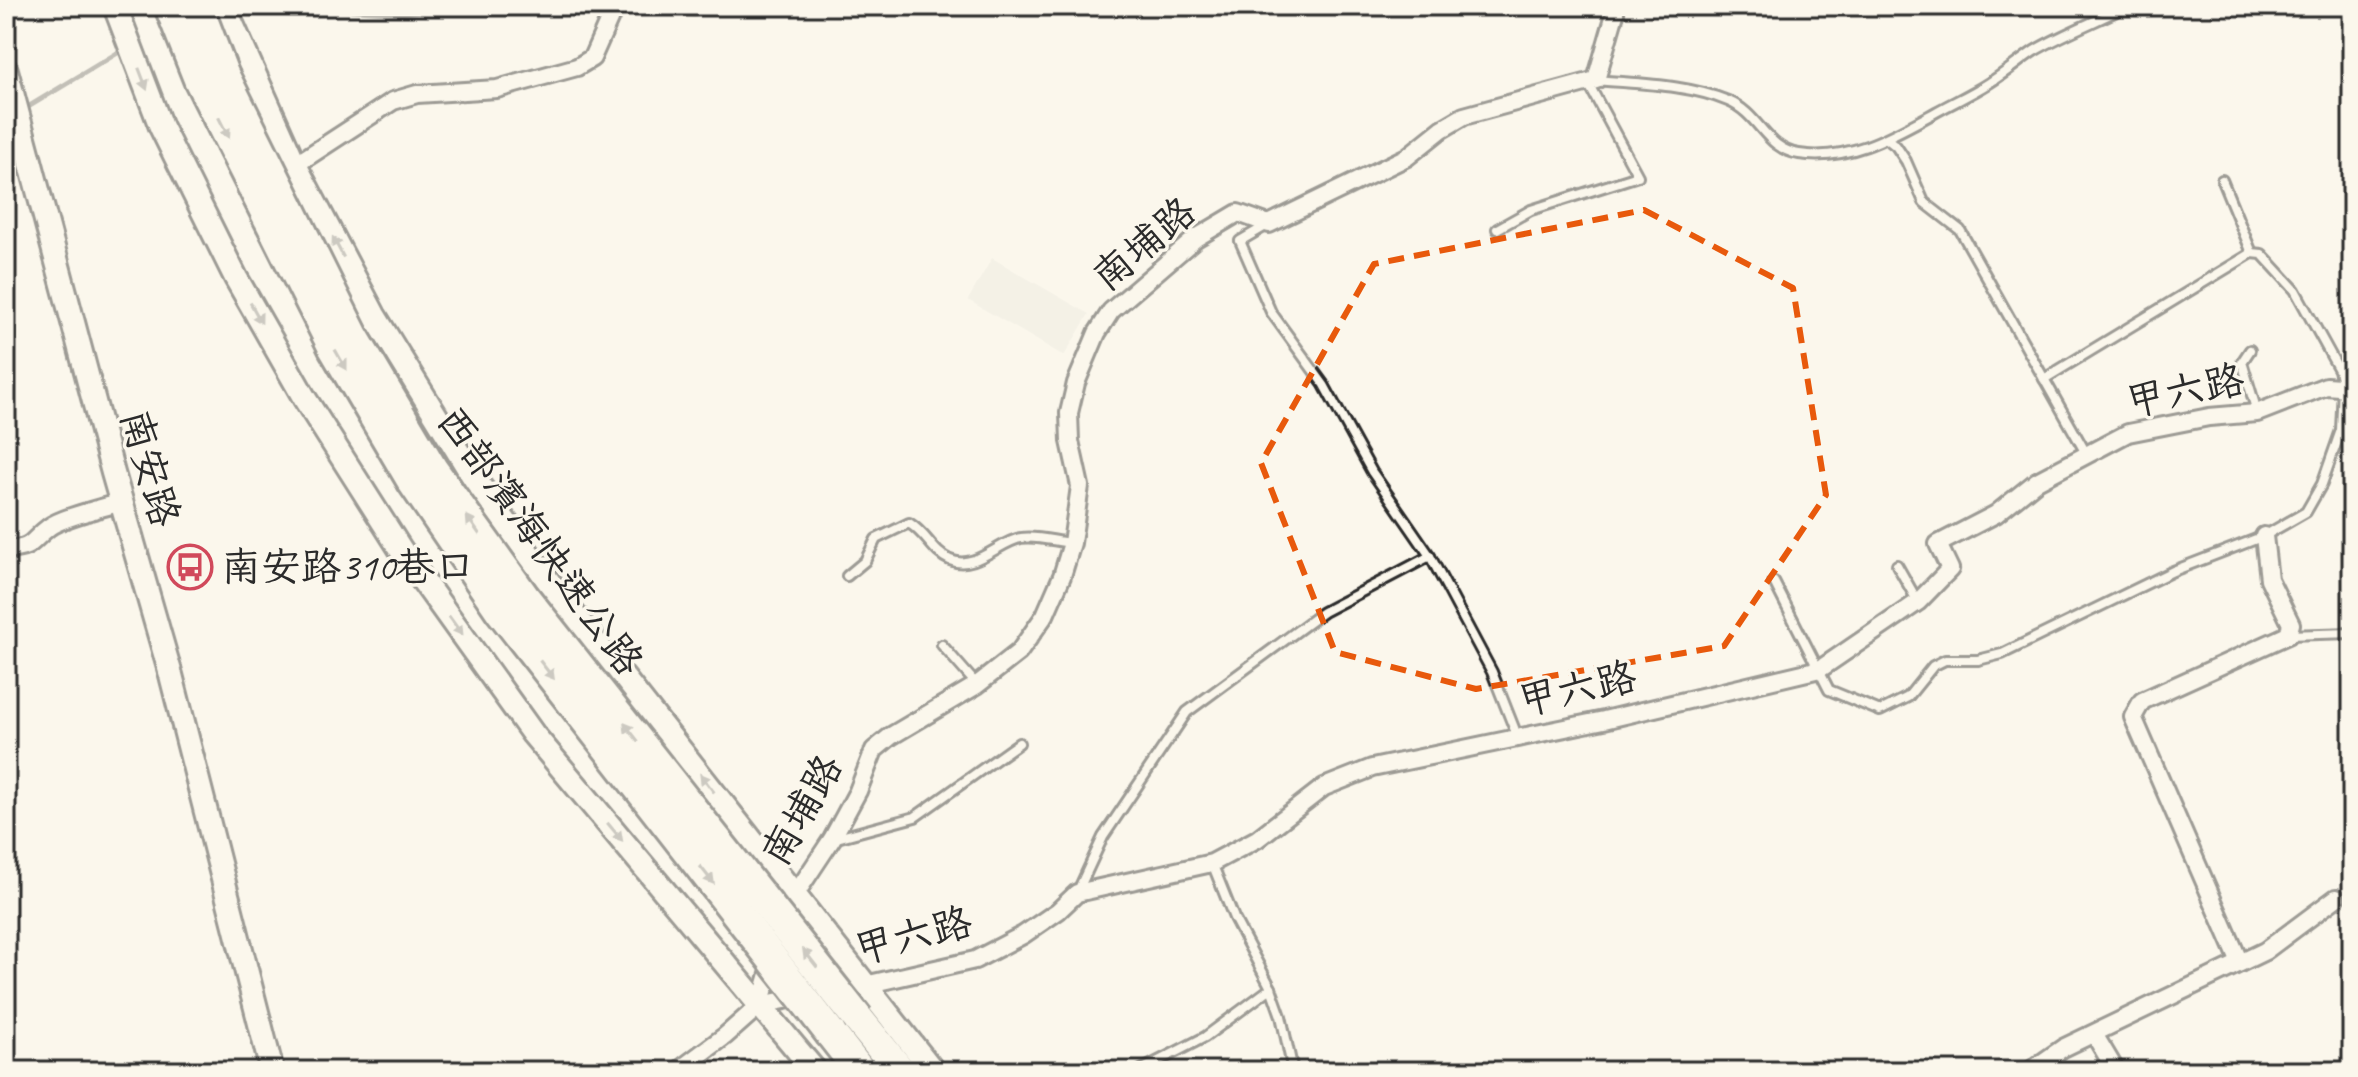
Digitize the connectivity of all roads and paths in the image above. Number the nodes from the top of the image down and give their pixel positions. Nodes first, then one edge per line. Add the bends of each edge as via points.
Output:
1 (115, 6) edge
2 (170, 6) edge
3 (197, 6) edge
4 (224, 6) edge
5 (1615, 6) edge
6 (2127, 6) edge
7 (612, 12) edge
8 (8, 78) edge
9 (1592, 81) junction
10 (1887, 139) junction
11 (28, 152) junction
12 (6, 160) edge
13 (295, 165) junction
14 (2222, 180) dead end
15 (1269, 224) junction
16 (1497, 229) dead end
17 (2252, 253) junction
18 (2250, 350) dead end
19 (2044, 379) junction
20 (2348, 388) edge
21 (2257, 413) junction
22 (2087, 455) junction
23 (121, 502) junction
24 (2264, 536) junction
25 (1072, 543) junction
26 (6, 550) edge
27 (1430, 556) junction
28 (1897, 565) dead end
29 (847, 576) dead end
30 (1774, 582) dead end
31 (1918, 602) junction
32 (2352, 633) edge
33 (2288, 635) junction
34 (942, 645) dead end
35 (1820, 669) junction
36 (977, 685) junction
37 (1518, 738) junction
38 (1019, 743) dead end
39 (832, 839) junction
40 (1212, 863) junction
41 (1077, 893) junction
42 (793, 895) junction
43 (2336, 898) dead end
44 (2240, 963) junction
45 (868, 985) junction
46 (1271, 988) junction
47 (760, 1005) junction
48 (2094, 1034) junction
49 (272, 1071) edge
50 (678, 1071) edge
51 (815, 1071) edge
52 (860, 1071) edge
53 (900, 1071) edge
54 (933, 1071) edge
55 (1139, 1071) edge
56 (1293, 1071) edge
57 (2030, 1071) edge
58 (2116, 1071) edge

1 -> 47 street via 161,127 236,278 401,550 533,734
2 -> 52 highway, 西部濱海快速公路, bridge via 199,79 334,348 413,482 501,611
53 -> 3 highway, 西部濱海快速公路, bridge via 524,597 432,469 353,336 223,74
4 - 13 street
5 - 9 street
6 - 10 lane via 2035,51 1990,83
7 - 13 street via 592,58 577,67 497,89 417,94 393,101
8 - 11 street, 南安路
9 - 10 lane via 1677,88 1727,101 1796,154 1852,151
9 - 15 street via 1464,116 1407,157
9 - 16 lane via 1638,176 1531,210
10 - 19 lane via 1906,161 1924,202 1952,221 1967,241
11 - 12 lane
11 - 23 street, 南安路
42 -> 13 street via 476,481 374,315
14 - 17 lane
15 - 25 street, 南埔路 via 1238,213 1196,238 1111,311 1097,333 1069,413 1080,486
15 - 27 lane via 1240,241 1271,312 1324,385 1372,472
17 - 19 lane
17 - 20 lane via 2262,254 2295,290
18 - 21 lane via 2242,362
19 - 22 lane
20 - 21 street, 甲六路 via 2326,386
20 - 24 lane via 2341,430 2322,484 2306,512
21 - 22 street, 甲六路 via 2128,433
22 - 31 street, 甲六路 via 1938,544 1950,569
23 - 26 street via 50,527 23,549
23 - 49 street, 南安路
24 - 33 street via 2269,579 2291,624
24 - 35 lane via 2173,571 2002,654 1945,660 1933,666 1908,697 1880,711 1829,690
25 - 29 lane via 1020,537 986,556 955,562 939,555 923,531 909,523 876,539 865,561
25 - 36 street, 南埔路 via 1045,615 1019,652
27 - 37 lane via 1492,672
27 - 41 lane via 1323,612 1187,712 1103,837
28 - 31 lane
30 - 35 lane
31 - 35 street, 甲六路
32 - 33 lane
33 - 44 street via 2142,701 2133,717
34 - 36 lane
35 - 37 street, 甲六路
36 - 39 street, 南埔路 via 874,750
37 - 40 street, 甲六路 via 1372,768 1324,787 1257,839
38 - 39 lane via 915,817
39 - 42 street, 南埔路
40 - 41 street, 甲六路
40 - 46 lane
41 - 45 street, 甲六路 via 1023,935 975,960
42 - 45 street
42 - 47 street, 南埔路
43 - 44 street via 2265,951
44 - 48 street
45 - 47 street, 甲六路
45 - 54 street
46 - 55 lane via 1205,1037
46 - 56 lane
47 - 50 street
47 - 51 street
48 - 57 street
48 - 58 street

